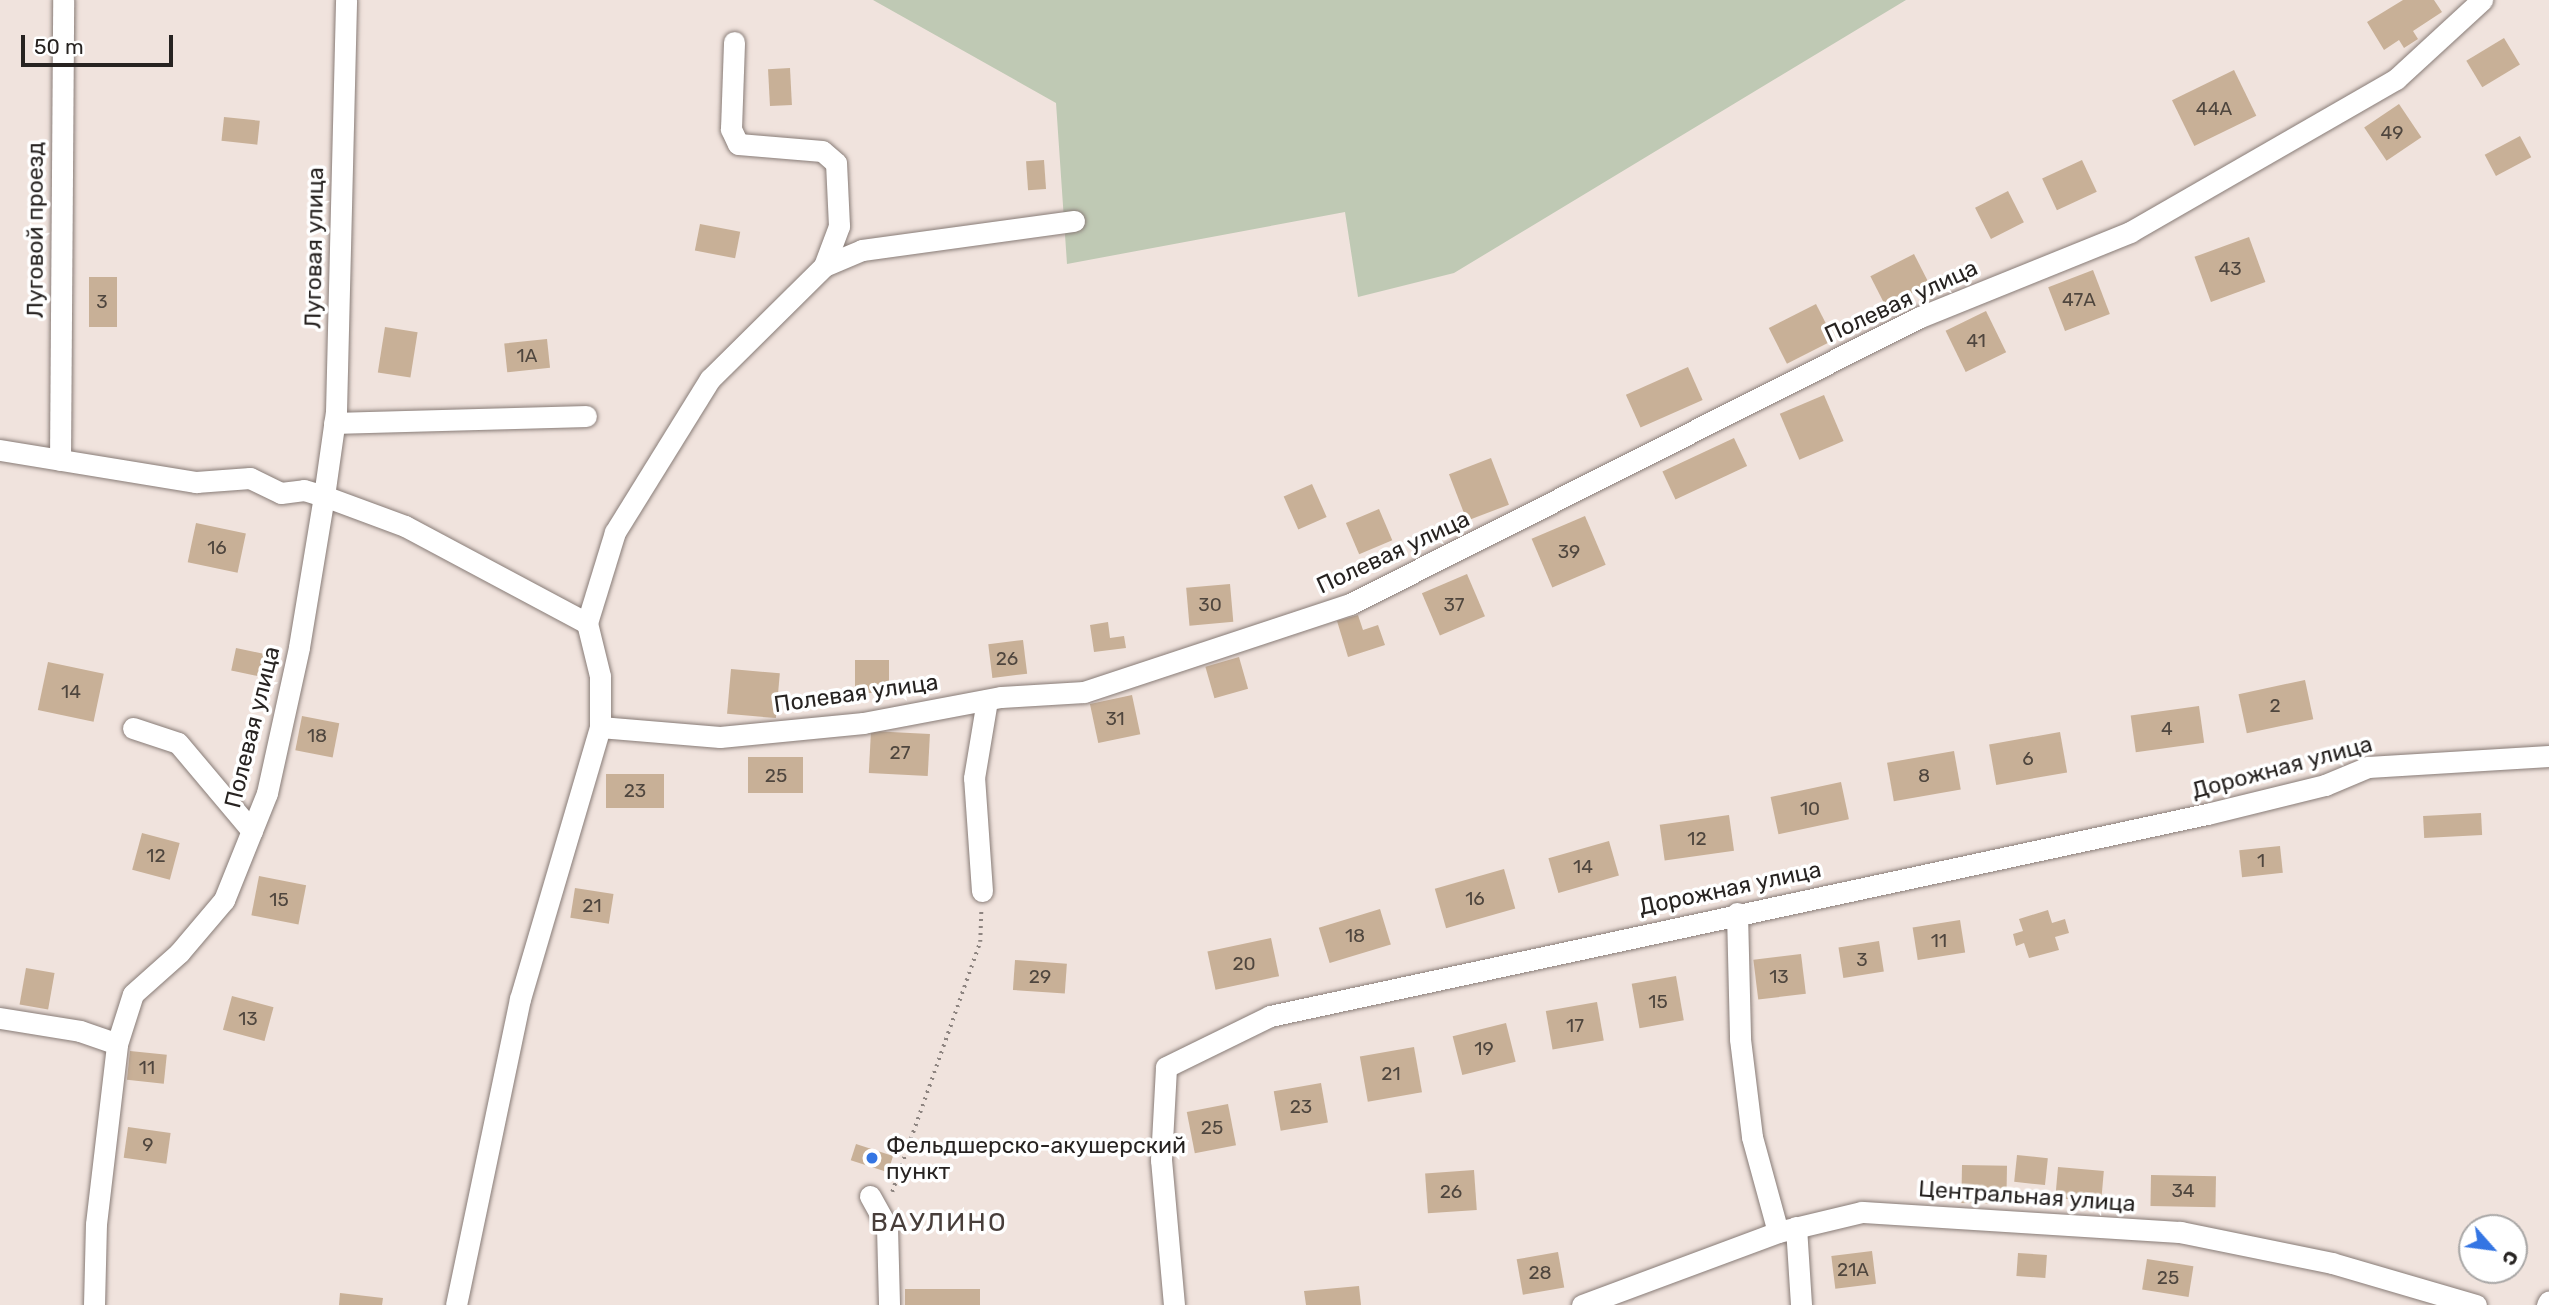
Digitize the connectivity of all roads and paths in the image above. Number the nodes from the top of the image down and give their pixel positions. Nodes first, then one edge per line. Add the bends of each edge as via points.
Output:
1 (63, 0) edge
2 (346, 0) edge
3 (2482, 0) edge
4 (734, 42) dead end
5 (1074, 221) dead end
6 (824, 266) junction
7 (586, 416) dead end
8 (334, 423) junction
9 (0, 450) edge
10 (60, 460) junction
11 (324, 496) junction
12 (587, 622) junction
13 (987, 700) junction
14 (600, 727) junction
15 (133, 728) dead end
16 (2549, 756) edge
17 (252, 831) junction
18 (982, 891) joint
19 (1737, 913) junction
20 (0, 1018) edge
21 (117, 1044) junction
22 (891, 1195) dead end
23 (870, 1196) dead end
24 (1787, 1230) junction
25 (94, 1305) edge
26 (456, 1305) edge
27 (889, 1305) edge
28 (1174, 1305) edge
29 (1582, 1305) edge
30 (1801, 1305) edge
31 (2476, 1305) edge

1 - 10 street, Луговой проезд
2 - 8 street, Луговая улица
3 - 13 street, Полевая улица via 2396,79 2130,232 1920,317 1427,568 1350,604 1084,692
4 - 6 street via 731,129 738,144 822,151 836,163 839,226
5 - 6 street via 862,250
6 - 12 street via 710,379 615,532
7 - 8 street
8 - 11 street, Луговая улица
9 - 10 street
10 - 11 street via 196,482 250,478 281,493 304,490
11 - 12 street via 405,526
11 - 17 street, Полевая улица via 296,660 267,793
12 - 14 street via 600,676
13 - 14 street, Полевая улица via 863,723 720,737
13 - 18 street via 974,778
14 - 26 street via 520,999
15 - 17 street via 178,743
16 - 19 street, Дорожная улица via 2368,767 2325,785 2207,814
17 - 21 street, Полевая улица via 224,900 180,953 133,994
18 - 22 path via 980,942
19 - 24 street via 1740,1039 1752,1137
19 - 28 street, Дорожная улица via 1270,1016 1167,1067 1161,1160
20 - 21 street via 80,1031
21 - 25 street, Полевая улица via 96,1224
23 - 27 street via 887,1227
24 - 29 street, Центральная улица
24 - 30 street
24 - 31 street, Центральная улица via 1862,1212 2180,1232 2333,1263

